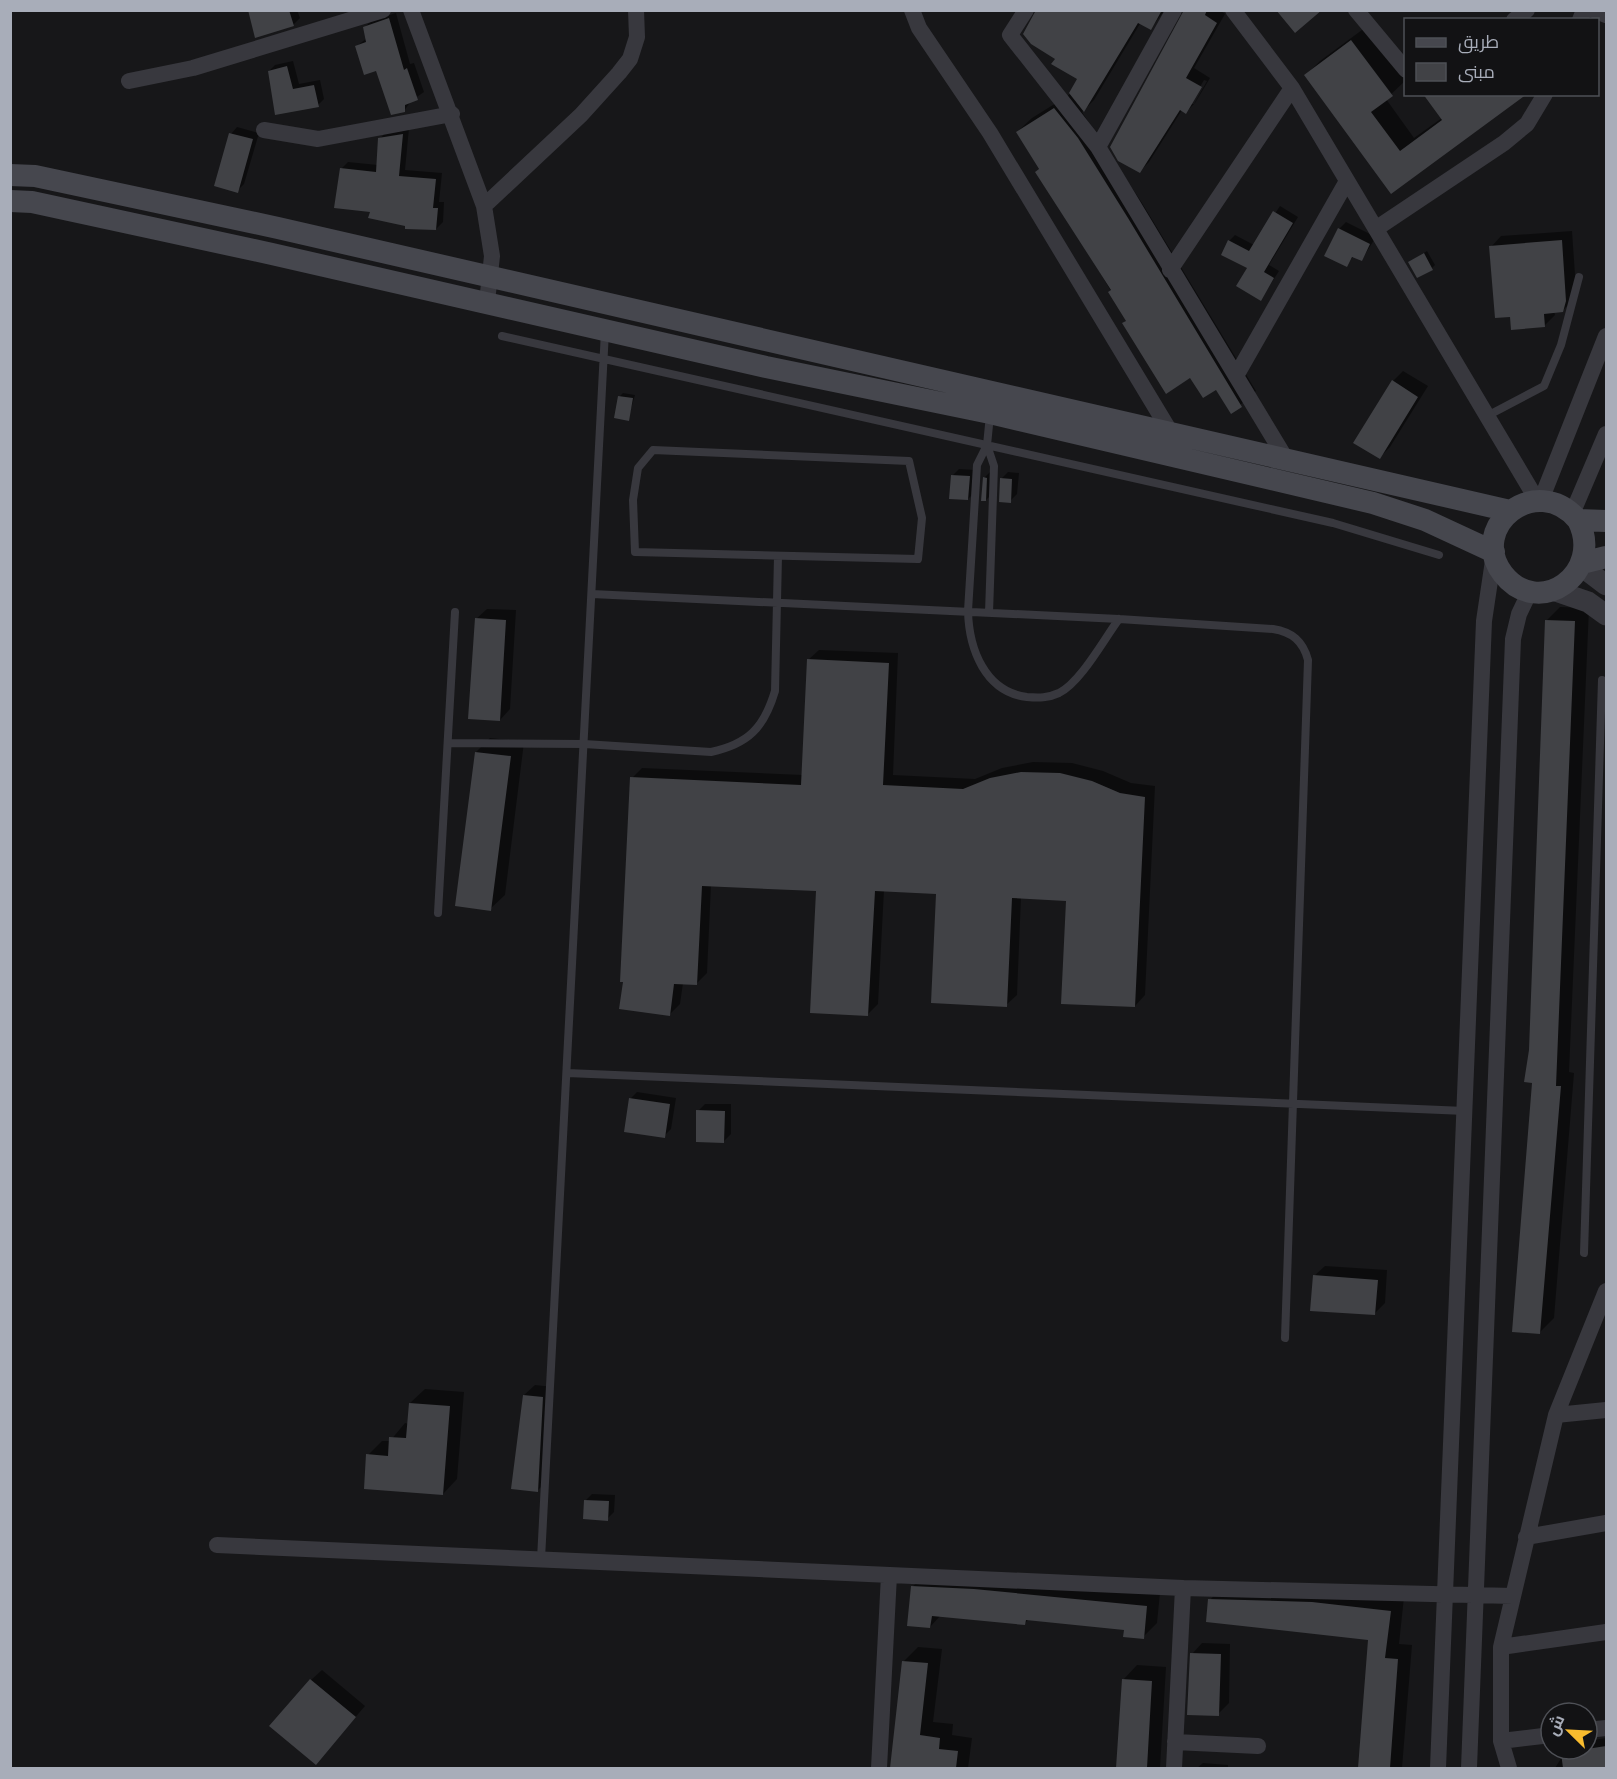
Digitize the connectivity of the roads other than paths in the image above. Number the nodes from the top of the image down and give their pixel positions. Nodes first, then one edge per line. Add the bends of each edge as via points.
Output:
1 (383, 10) edge
2 (411, 10) edge
3 (636, 10) edge
4 (912, 10) edge
5 (1026, 10) edge
6 (1174, 10) edge
7 (1233, 10) edge
8 (1594, 10) edge
9 (1361, 13) edge
10 (1606, 15) edge
11 (1404, 67) edge
12 (129, 81) dead end
13 (1292, 88) junction
14 (1544, 96) edge
15 (452, 114) junction
16 (264, 130) dead end
17 (1098, 147) junction
18 (10, 175) edge
19 (1347, 181) junction
20 (10, 201) edge
21 (484, 206) junction
22 (1377, 228) junction
23 (1170, 270) junction
24 (1579, 277) dead end
25 (491, 279) junction
26 (487, 302) junction
27 (609, 305) junction
28 (605, 331) junction
29 (502, 336) dead end
30 (1606, 336) edge
31 (603, 359) junction
32 (1236, 376) junction
33 (993, 390) junction
34 (990, 413) junction
35 (1487, 416) junction
36 (1171, 433) junction
37 (1606, 434) edge
38 (987, 445) junction
39 (1286, 459) junction
40 (1539, 500) junction
41 (1510, 511) junction
42 (1575, 517) junction
43 (1606, 520) edge
44 (1494, 553) junction
45 (1439, 555) dead end
46 (778, 556) junction
47 (1606, 557) edge
48 (1582, 565) junction
49 (1606, 585) edge
50 (1541, 591) junction
51 (592, 594) junction
52 (778, 602) junction
53 (968, 611) junction
54 (455, 612) dead end
55 (988, 613) junction
56 (1606, 615) edge
57 (1119, 619) junction
58 (1602, 680) dead end
59 (450, 743) junction
60 (584, 744) junction
61 (1602, 849) edge
62 (438, 913) dead end
63 (567, 1073) junction
64 (1292, 1106) junction
65 (1465, 1111) junction
66 (1584, 1253) dead end
67 (1606, 1291) edge
68 (1285, 1338) dead end
69 (1606, 1410) edge
70 (1557, 1415) junction
71 (1606, 1524) edge
72 (1527, 1537) junction
73 (217, 1545) dead end
74 (541, 1559) junction
75 (889, 1575) junction
76 (1183, 1588) junction
77 (1476, 1595) junction
78 (1445, 1596) junction
79 (1513, 1596) junction
80 (1606, 1632) edge
81 (1501, 1647) junction
82 (1539, 1736) edge
83 (1501, 1741) junction
84 (1175, 1742) junction
85 (1258, 1746) dead end
86 (879, 1768) edge
87 (1174, 1768) edge
88 (1438, 1768) edge
89 (1469, 1768) edge
90 (1509, 1768) edge

1 - 12 street via 193,69
2 - 15 street
3 - 21 street via 637,37 630,59 581,115
4 - 36 street via 919,28 990,133
5 - 17 street via 1010,35
6 - 17 street
7 - 13 street
8 - 10 street
9 - 11 street
13 - 19 street
13 - 23 street
14 - 22 street via 1527,124 1504,143
15 - 16 street via 318,139
15 - 21 street
17 - 23 street
18 - 25 main road via 278,228
19 - 22 street
19 - 32 street
20 - 26 main road via 84,213
21 - 25 street
22 - 35 street
23 - 32 street
24 - 35 lane via 1561,345 1544,386
25 - 26 street
25 - 27 main road
26 - 28 main road
27 - 28 main road
27 - 33 main road
28 - 31 lane
28 - 34 main road
29 - 31 lane
30 - 40 street
31 - 38 lane
31 - 51 lane
32 - 39 street
33 - 34 lane
33 - 36 main road
34 - 38 lane
34 - 44 main road via 1373,503 1425,520
35 - 40 street
36 - 39 main road
37 - 42 street
38 - 45 lane via 1333,523
38 - 53 lane via 977,465
38 - 55 lane via 994,466
39 - 41 main road
40 - 41 main road
40 - 42 main road via 1552,502
41 - 44 main road via 1497,529
42 - 43 main road
42 - 48 main road via 1586,541
44 - 50 main road via 1511,582
44 - 65 street via 1484,621
46 - 46 lane via 918,559 922,518 909,461 652,450 638,468 633,500 635,552
46 - 52 lane
47 - 48 main road
48 - 49 street
48 - 50 main road via 1569,581
50 - 56 street via 1588,602
50 - 77 street via 1519,614 1513,639
51 - 52 lane
51 - 60 lane
52 - 53 lane
52 - 60 lane via 775,691 769,712 756,731 732,747 711,752
53 - 55 lane
53 - 57 lane via 968,631 986,674 1000,688 1042,699 1071,684
54 - 59 lane
55 - 57 lane
57 - 64 lane via 1273,629 1297,638 1305,650 1308,660
58 - 61 lane
59 - 60 lane
59 - 62 lane
60 - 63 lane
61 - 66 lane
63 - 64 lane
63 - 74 lane
64 - 65 lane
64 - 68 lane
65 - 78 street
67 - 70 street
69 - 70 street
70 - 72 street
71 - 72 street
72 - 79 street
73 - 74 street
74 - 75 street
75 - 76 street
75 - 86 street
76 - 78 street
76 - 84 street
77 - 78 street
77 - 79 street
77 - 89 street
78 - 88 street
79 - 81 street
80 - 81 street
81 - 83 street
82 - 83 street
83 - 90 street
84 - 85 street
84 - 87 street

